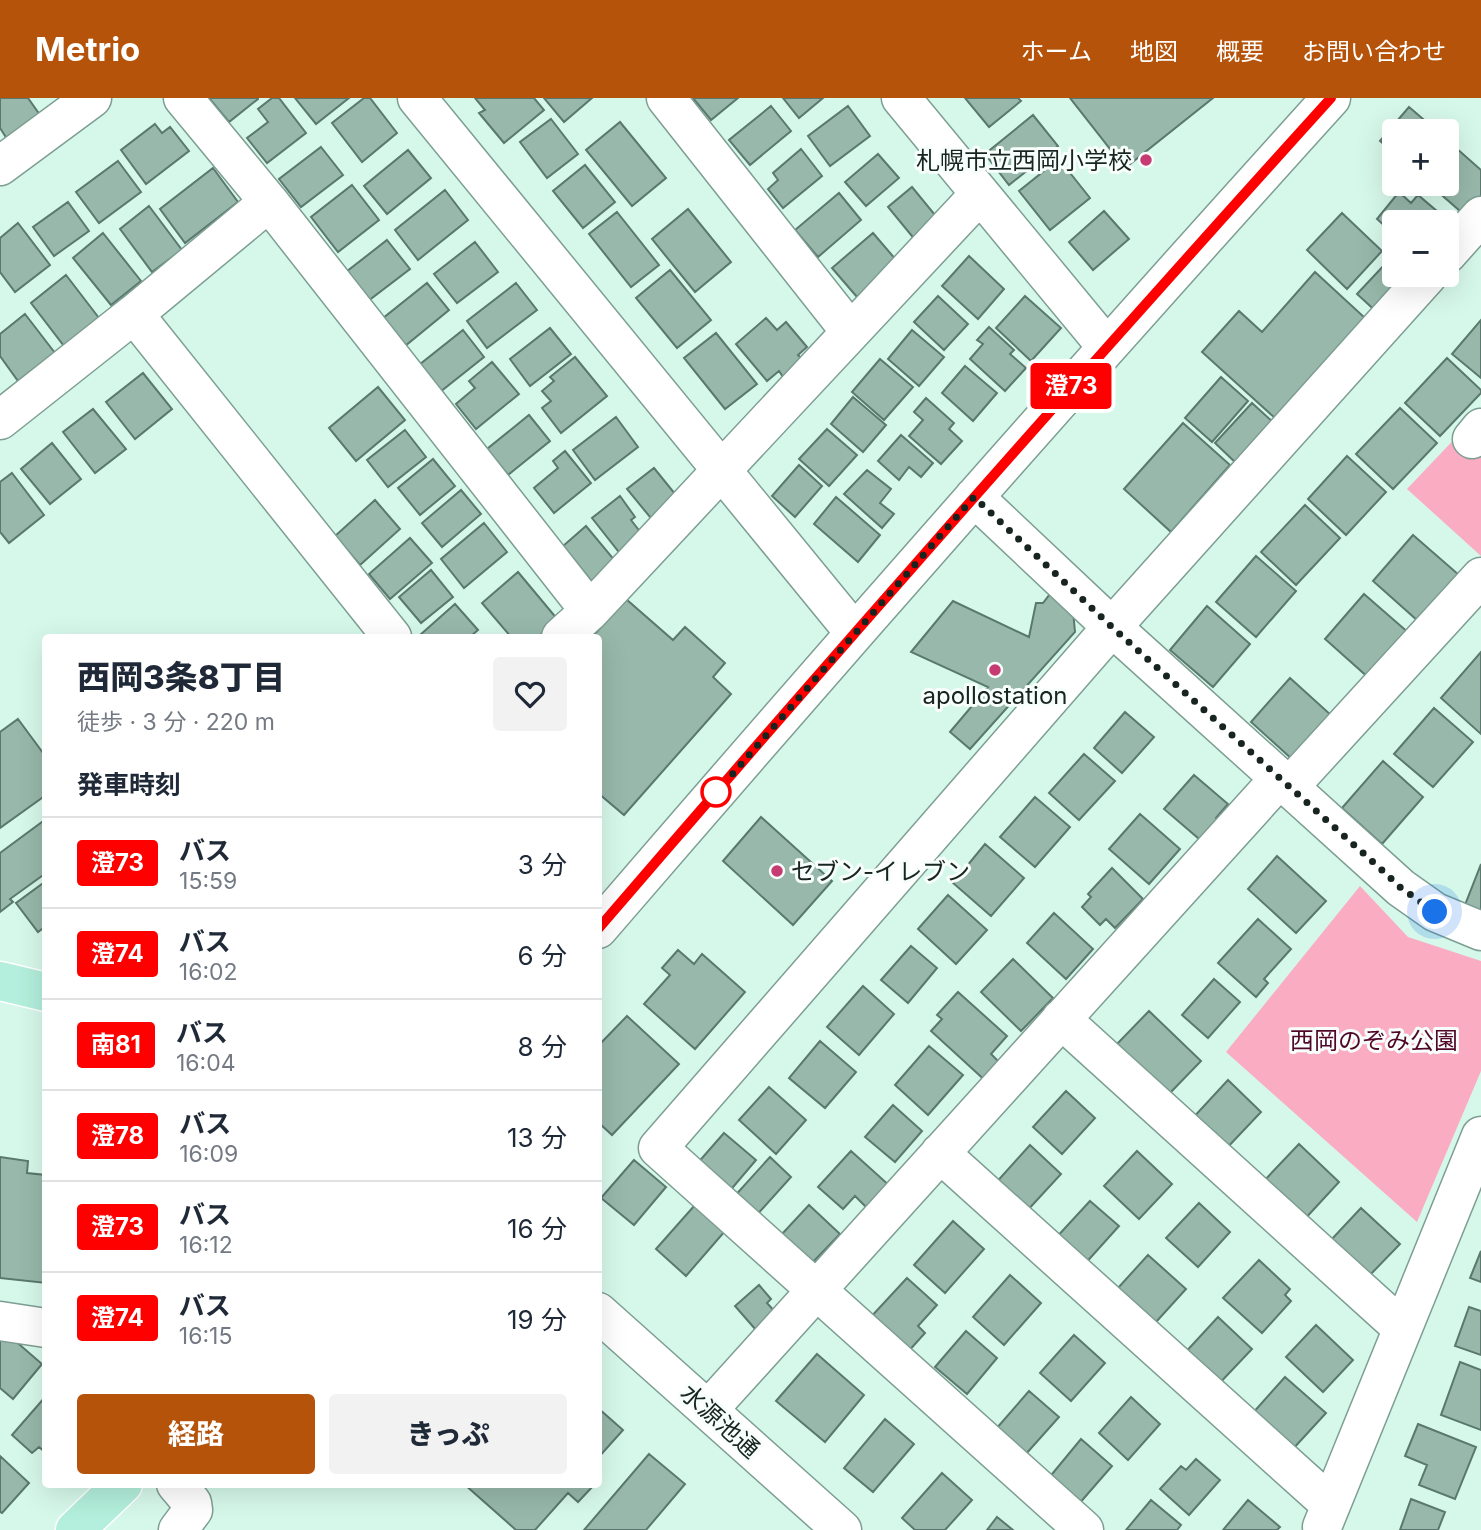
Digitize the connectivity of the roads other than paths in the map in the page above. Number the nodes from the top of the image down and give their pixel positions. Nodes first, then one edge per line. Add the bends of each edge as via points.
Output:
1 (92, 98) edge
2 (183, 98) edge
3 (417, 98) edge
4 (666, 98) edge
5 (901, 98) edge
6 (1331, 98) edge
7 (0, 166) edge
8 (979, 195) junction
9 (269, 202) junction
10 (1481, 216) edge
11 (1459, 241) edge
12 (1417, 287) edge
13 (134, 314) junction
14 (850, 331) junction
15 (1107, 346) junction
16 (0, 420) edge
17 (719, 470) junction
18 (974, 497) junction
19 (1481, 577) edge
20 (590, 611) junction
21 (1112, 627) junction
22 (854, 632) junction
23 (390, 634) edge
24 (564, 634) edge
25 (1285, 782) junction
26 (602, 924) edge
27 (1481, 931) edge
28 (0, 981) edge
29 (42, 991) edge
30 (1061, 1019) junction
31 (1481, 1136) edge
32 (940, 1153) junction
33 (817, 1289) junction
34 (602, 1316) edge
35 (0, 1321) edge
36 (42, 1327) edge
37 (1402, 1328) junction
38 (708, 1410) junction
39 (118, 1488) edge
40 (179, 1488) edge
41 (1326, 1518) edge
42 (75, 1530) edge
43 (178, 1530) edge
44 (842, 1530) edge
45 (1084, 1530) edge

1 - 7 street
2 - 9 street
3 - 17 street
4 - 14 street
5 - 8 street
6 - 15 street
8 - 14 street
8 - 15 street
9 - 13 street
9 - 20 street
10 - 11 street
12 - 21 street
13 - 16 street
13 - 23 street
14 - 17 street
15 - 18 street
17 - 20 street
17 - 22 street
18 - 21 street
18 - 22 street
19 - 25 street
20 - 24 street
21 - 25 street
21 - 33 street via 658,1148
22 - 26 street
25 - 27 street via 1401,888 1435,912
25 - 30 street
28 - 29 main road
30 - 32 street
30 - 37 street
31 - 37 street
32 - 33 street
32 - 41 street
33 - 38 street
33 - 45 street
34 - 38 street, 水源池通
35 - 36 street
37 - 41 street
38 - 44 street, 水源池通
39 - 42 main road
40 - 43 street via 193,1510

